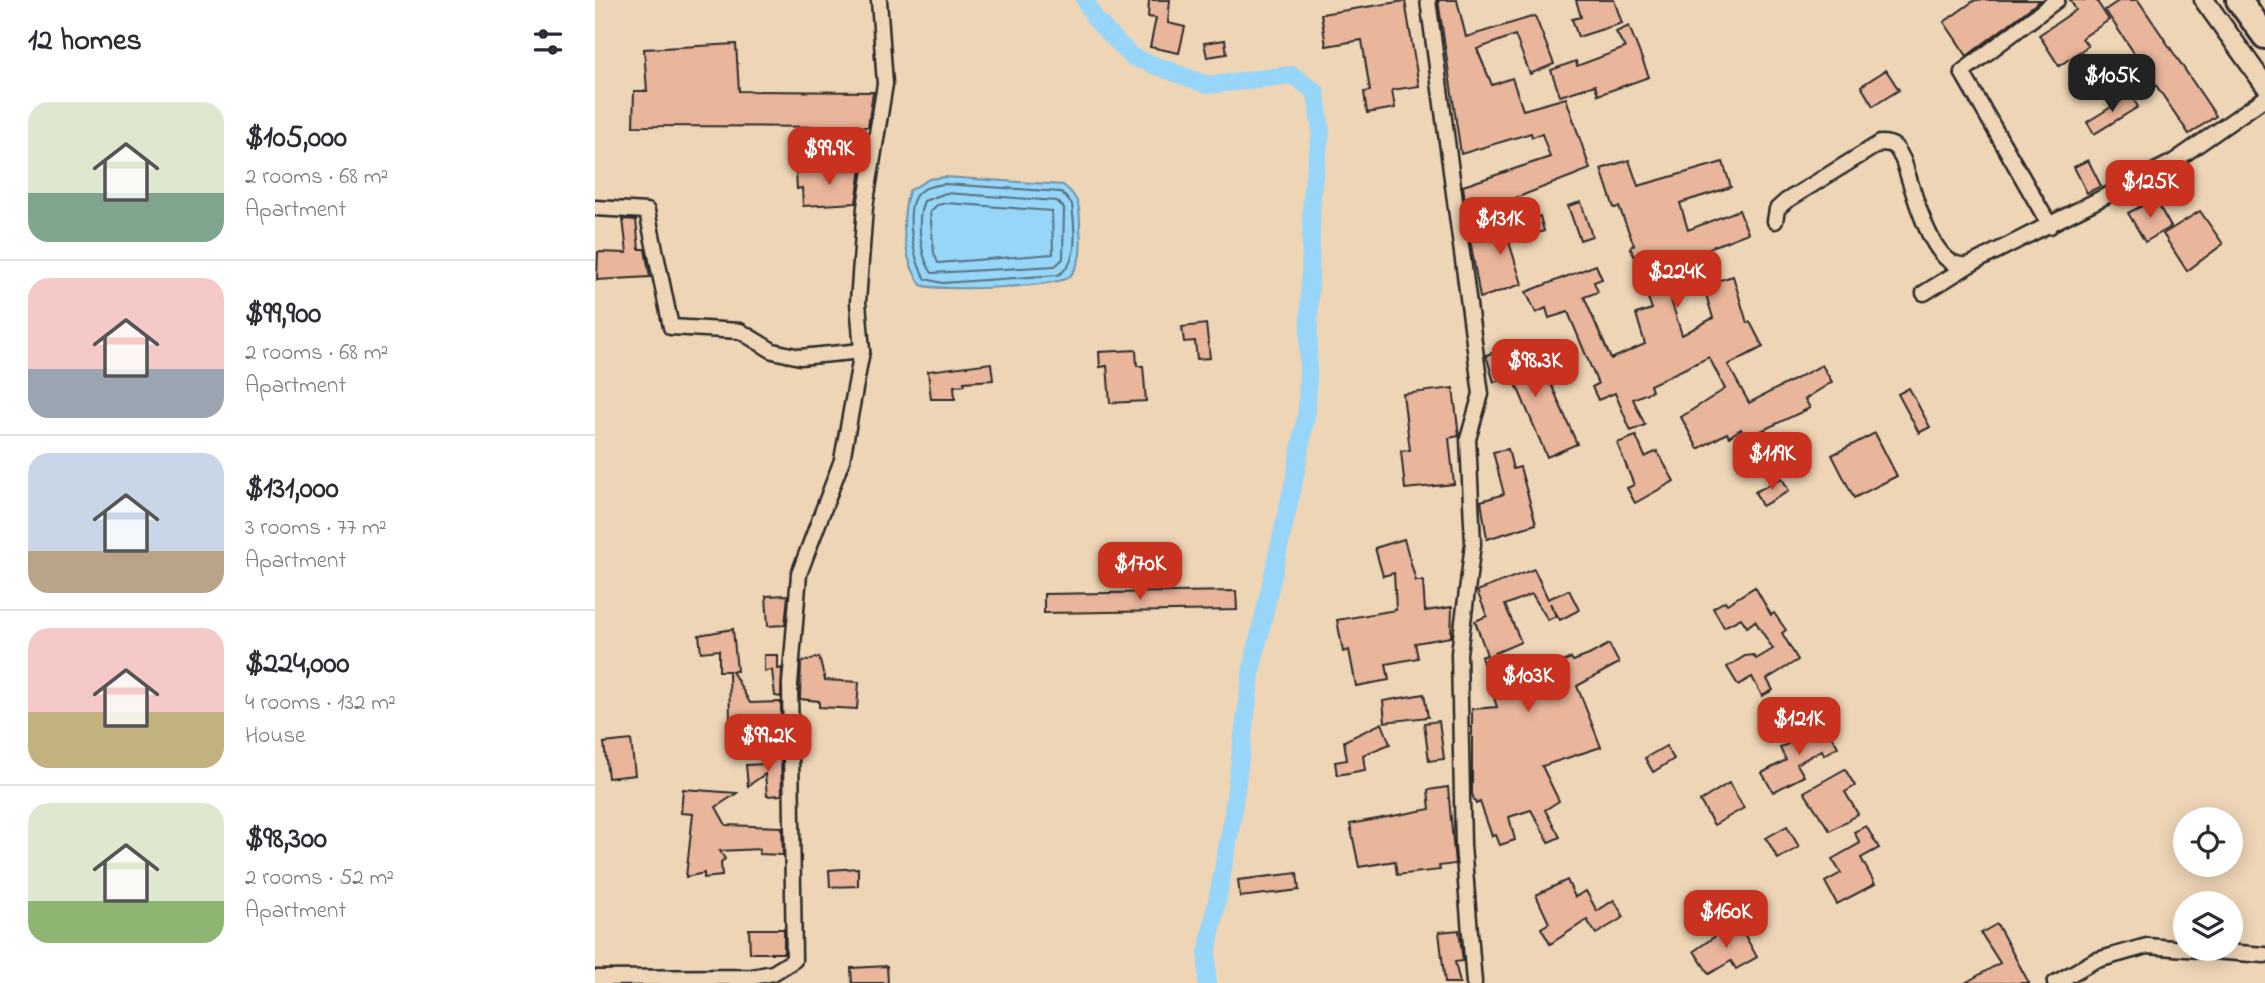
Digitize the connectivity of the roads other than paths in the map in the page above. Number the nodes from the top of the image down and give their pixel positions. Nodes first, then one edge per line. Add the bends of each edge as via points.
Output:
1 (879, 0) edge
2 (1428, 0) edge
3 (2057, 0) edge
4 (2204, 0) edge
5 (2239, 0) edge
6 (2265, 36) edge
7 (2265, 85) edge
8 (2265, 99) edge
9 (595, 208) edge
10 (1775, 221) dead end
11 (2050, 226) junction
12 (1971, 264) junction
13 (1924, 293) dead end
14 (862, 351) junction
15 (2265, 955) edge
16 (595, 978) edge
17 (1475, 983) edge
18 (2055, 983) edge

1 - 14 street via 885,84 865,207 858,302
2 - 17 street via 1481,394 1468,439 1473,544 1459,653 1463,845
3 - 11 street via 1962,72
4 - 7 street
5 - 6 highway
8 - 11 street via 2173,162
9 - 14 street via 647,211 671,327 740,331 772,351 800,357
10 - 12 street via 1777,209 1786,201 1880,143 1890,143 1903,160 1937,253 1962,267
11 - 12 street
12 - 13 street
14 - 16 street via 842,460 799,574 790,684 794,960 773,973 751,977
15 - 18 street via 2147,946 2094,961

